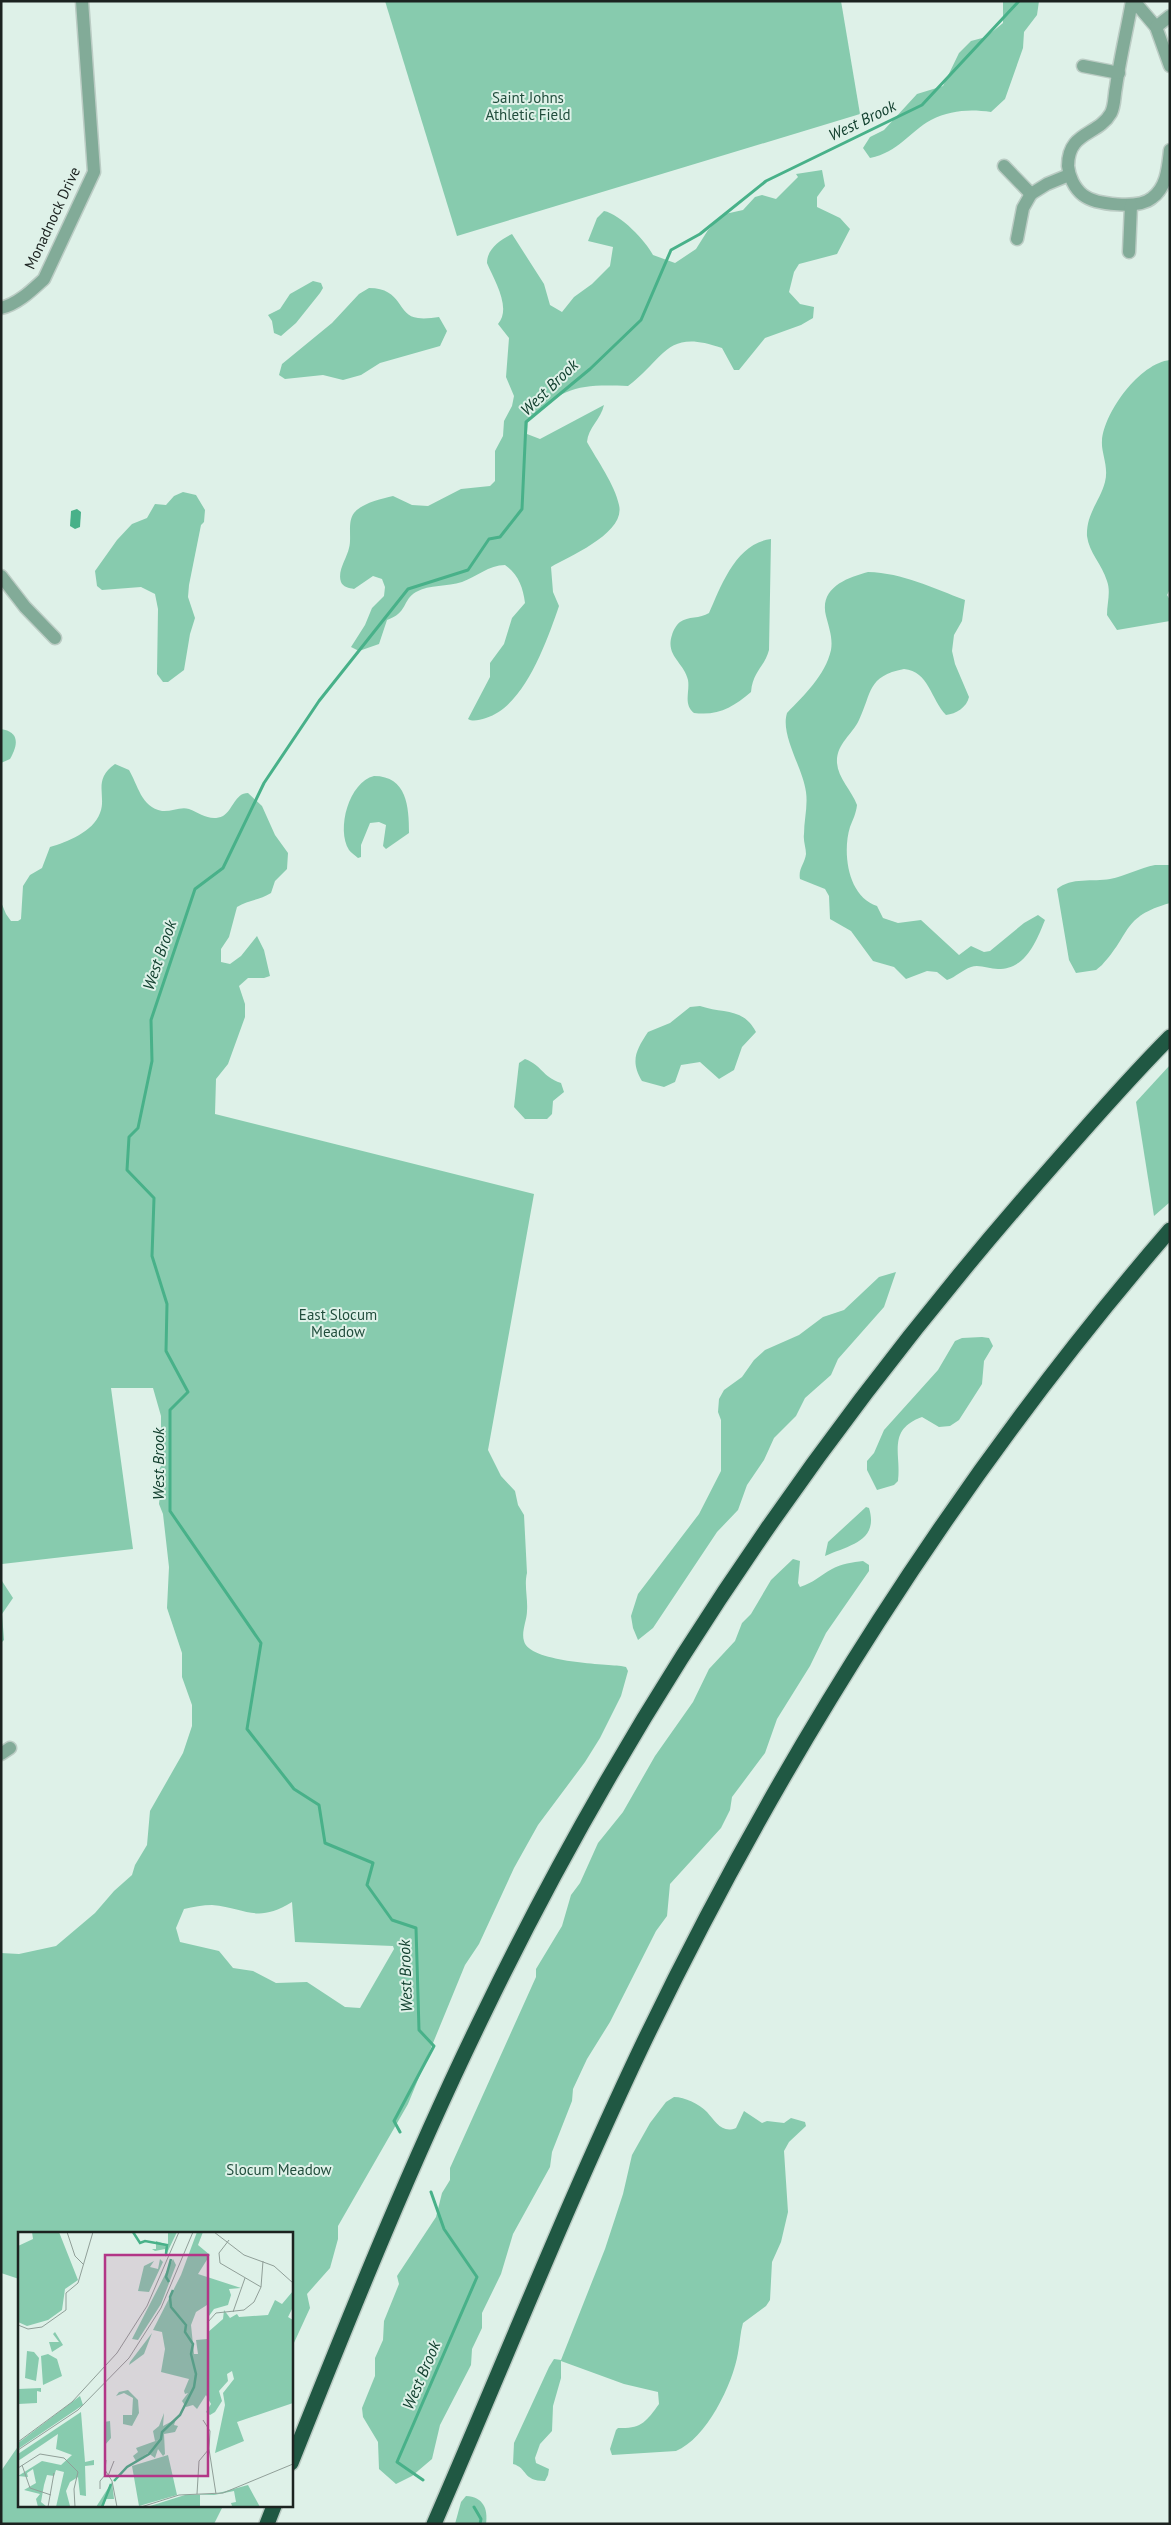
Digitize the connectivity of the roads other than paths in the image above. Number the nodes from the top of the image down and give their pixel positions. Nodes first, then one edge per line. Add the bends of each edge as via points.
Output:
1 (82, 1) edge
2 (1133, 1) edge
3 (1170, 16) edge
4 (1156, 27) junction
5 (1083, 66) dead end
6 (1170, 66) edge
7 (1119, 72) junction
8 (1170, 150) edge
9 (1004, 166) dead end
10 (1069, 175) junction
11 (1166, 190) edge
12 (1031, 194) junction
13 (1131, 205) junction
14 (1017, 239) dead end
15 (1129, 252) dead end
16 (1, 308) edge
17 (1, 576) edge
18 (55, 638) dead end
19 (1170, 1037) edge
20 (1170, 1230) edge
21 (292, 2460) edge
22 (273, 2508) edge
23 (267, 2524) edge
24 (434, 2524) edge

1 - 16 street, Monadnock Drive via 94,172 44,279 31,291
2 - 4 street
2 - 7 street
3 - 4 street
4 - 6 street
5 - 7 street
7 - 10 street via 1112,110 1099,126 1075,142 1070,151
8 - 11 street
9 - 12 street
10 - 12 street
10 - 13 street via 1077,190 1090,199
11 - 13 street via 1152,199
12 - 14 street via 1023,208
13 - 15 street
17 - 18 street via 24,607
19 - 21 highway via 988,1240 902,1345 718,1601 654,1702 596,1799 486,2008 384,2234
20 - 24 highway via 1030,1405 947,1522 846,1675 763,1815 694,1941 610,2115
22 - 23 highway

